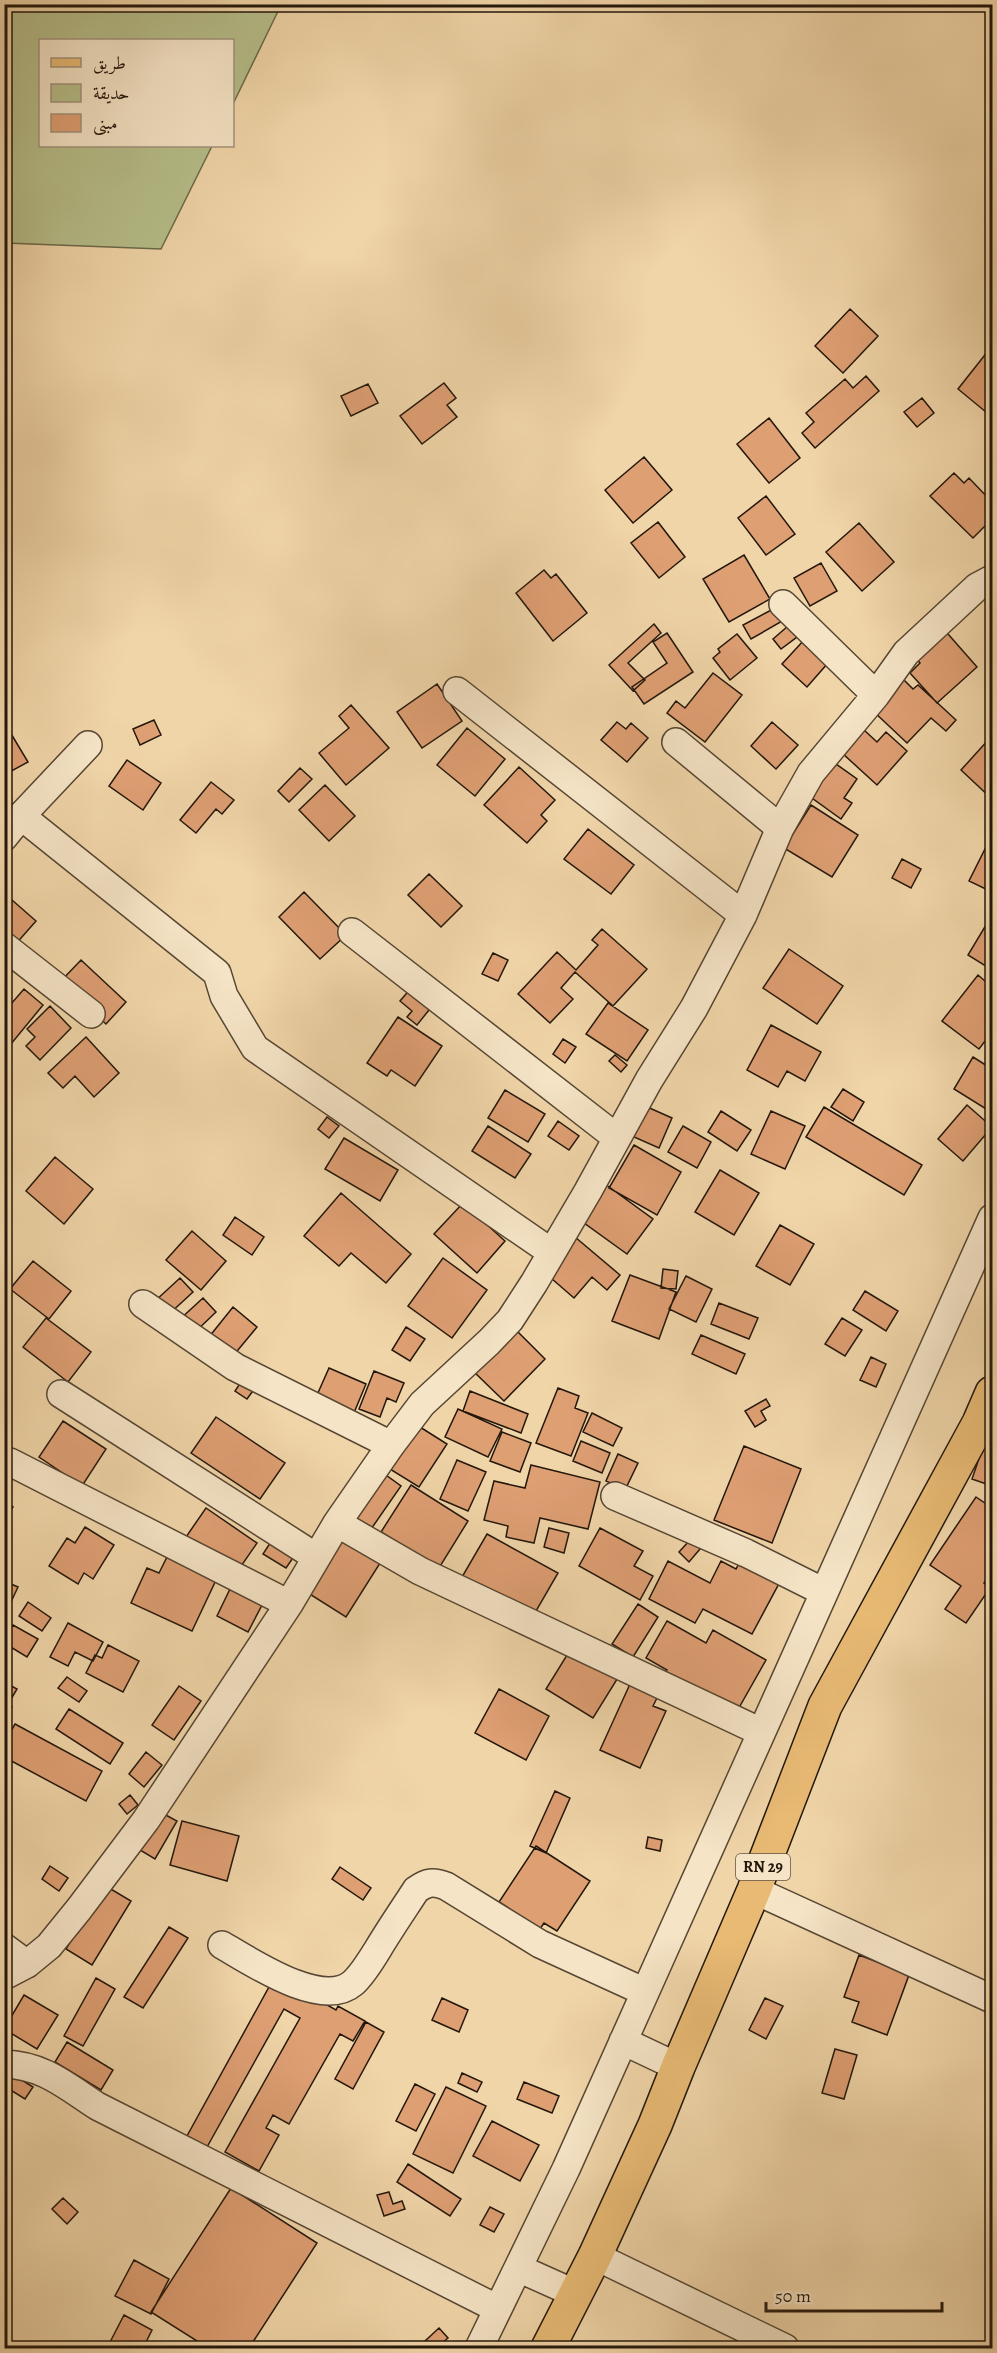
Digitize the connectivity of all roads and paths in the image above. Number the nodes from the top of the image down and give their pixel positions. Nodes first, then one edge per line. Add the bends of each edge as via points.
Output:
1 (993, 579) edge
2 (783, 604) dead end
3 (457, 691) dead end
4 (876, 695) junction
5 (676, 742) dead end
6 (88, 745) dead end
7 (13, 826) edge
8 (780, 828) junction
9 (743, 915) junction
10 (352, 932) dead end
11 (4, 946) edge
12 (91, 1014) dead end
13 (617, 1138) junction
14 (993, 1218) edge
15 (551, 1252) junction
16 (143, 1304) dead end
17 (993, 1393) edge
18 (61, 1394) dead end
19 (391, 1445) junction
20 (10, 1462) dead end
21 (615, 1496) dead end
22 (338, 1523) junction
23 (316, 1557) junction
24 (824, 1592) junction
25 (289, 1604) junction
26 (760, 1732) junction
27 (754, 1890) junction
28 (222, 1945) dead end
29 (4, 1947) edge
30 (16, 1970) edge
31 (645, 1992) junction
32 (993, 2000) edge
33 (623, 2042) junction
34 (4, 2064) edge
35 (678, 2067) junction
36 (595, 2256) junction
37 (518, 2268) junction
38 (576, 2294) junction
39 (498, 2309) junction
40 (479, 2349) edge
41 (548, 2349) edge
42 (785, 2349) edge

1 - 4 street via 977,587 906,653
2 - 4 street
3 - 9 street
4 - 8 street via 811,772
5 - 8 street
6 - 7 street
7 - 15 street via 217,973 224,996 255,1048
8 - 9 street
9 - 13 street via 694,1008
10 - 13 street
11 - 12 street
13 - 15 street
14 - 24 street
15 - 19 street via 510,1320 422,1404
16 - 19 street via 235,1367
17 - 27 main road, RN 29 via 825,1706
18 - 23 street
19 - 22 street
20 - 25 street
21 - 24 street
22 - 23 street
22 - 26 street via 420,1571
23 - 25 street
24 - 26 street
25 - 30 street via 146,1820 49,1946
26 - 31 street
27 - 32 street
27 - 35 main road, RN 29
28 - 31 street via 275,1976 315,1989 336,1991 352,1983 367,1965 416,1890 434,1882 540,1944
29 - 30 street
31 - 33 street
33 - 35 street
33 - 37 street
34 - 39 street via 24,2064 46,2073 97,2106
35 - 36 main road, RN 29
36 - 38 main road, RN 29
36 - 42 street
37 - 38 street
37 - 39 street
38 - 41 main road, RN 29
39 - 40 street

